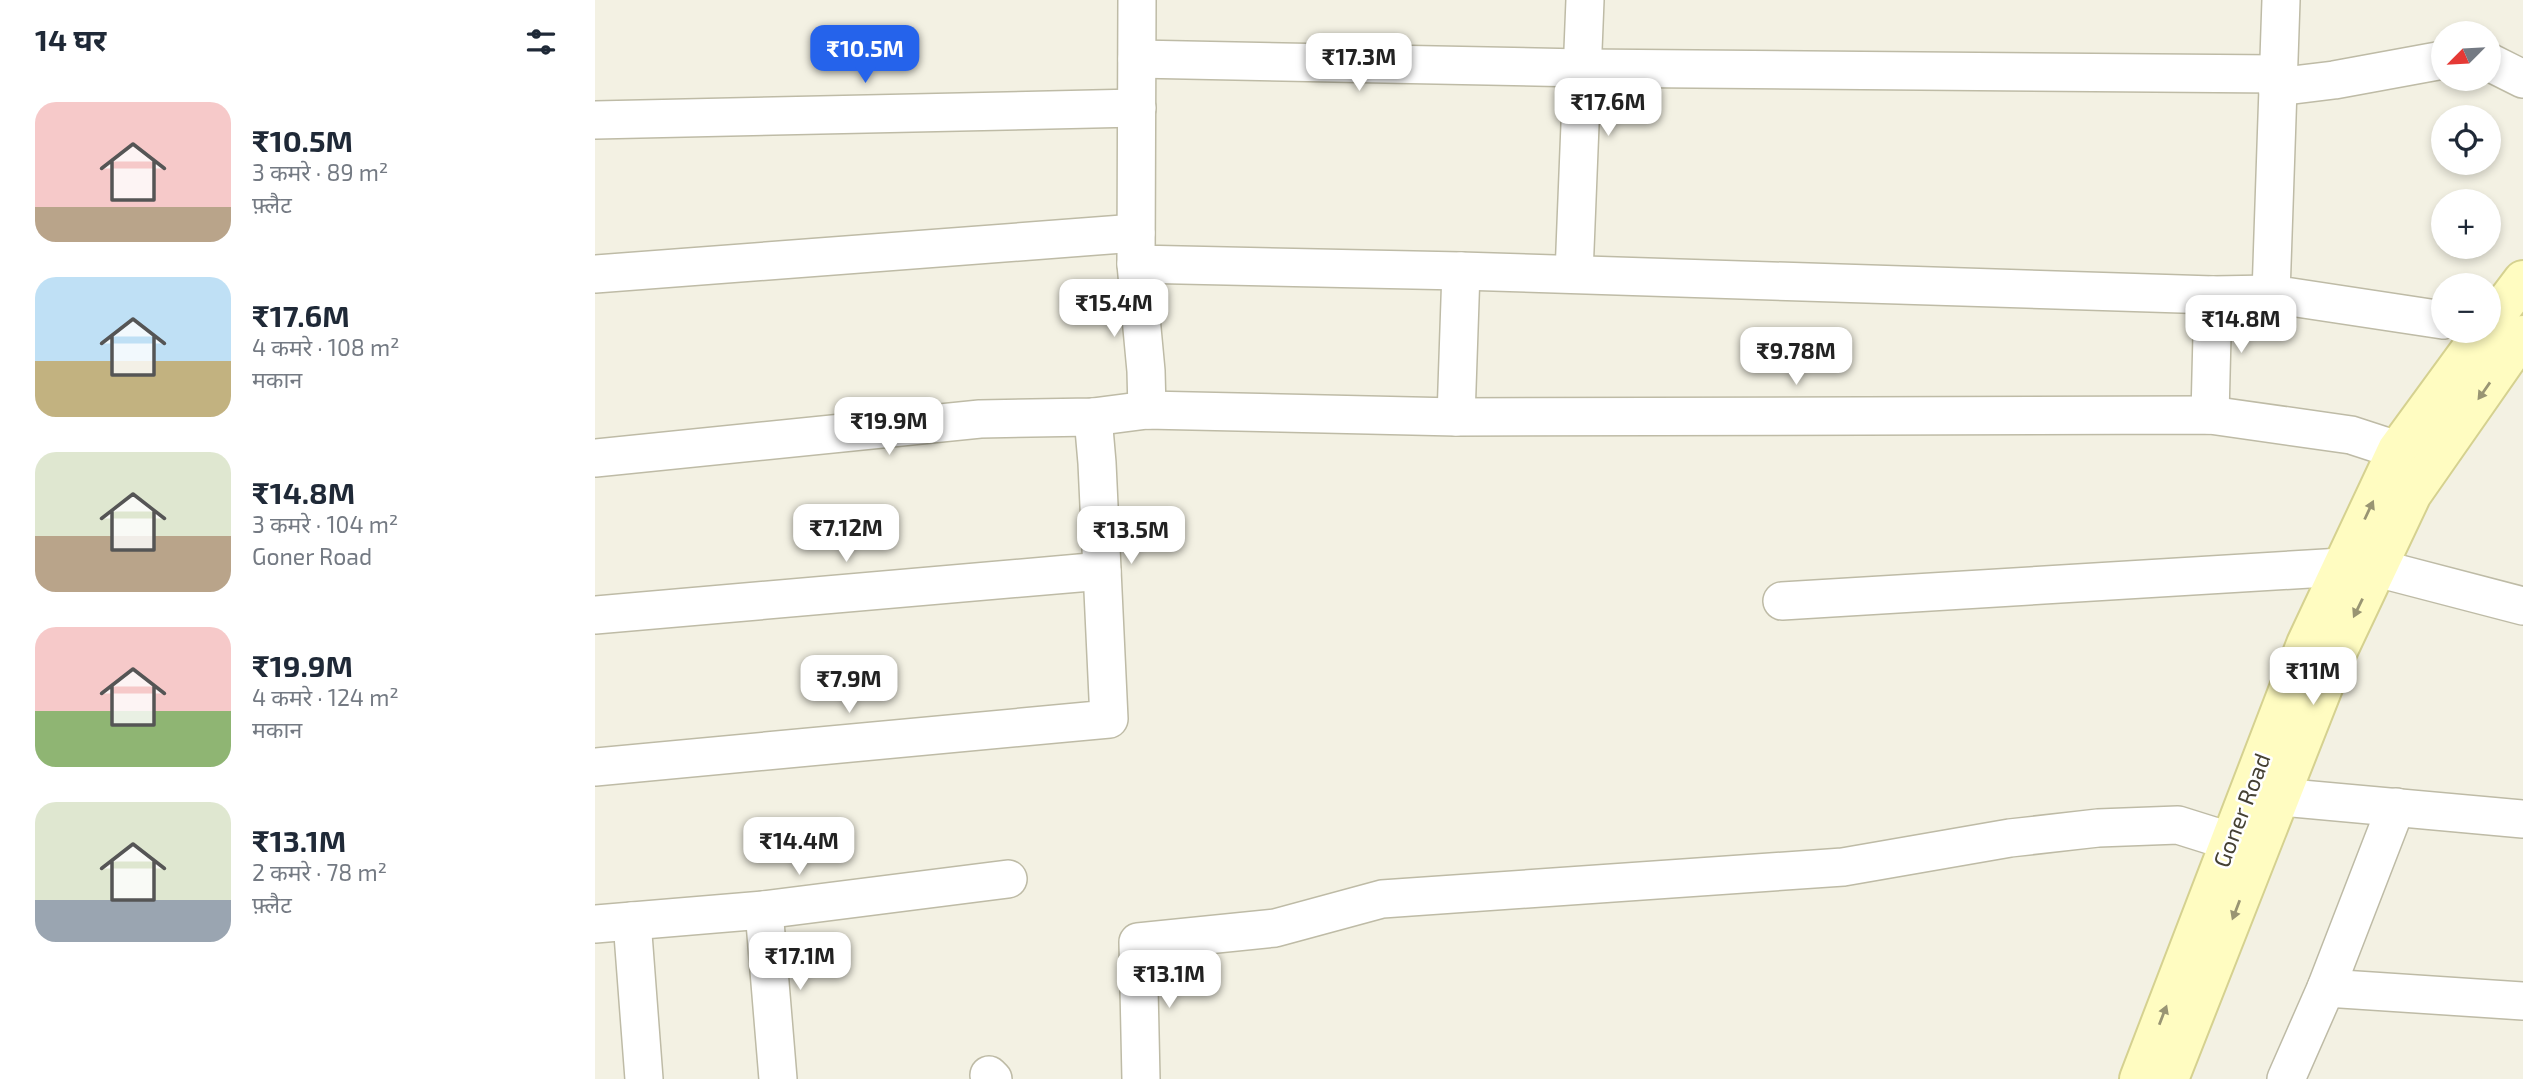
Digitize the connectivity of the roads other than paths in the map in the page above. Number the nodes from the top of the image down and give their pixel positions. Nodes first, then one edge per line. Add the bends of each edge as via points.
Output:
1 (1137, 0) edge
2 (1585, 0) edge
3 (2281, 0) edge
4 (1137, 59) junction
5 (2431, 62) edge
6 (1582, 68) junction
7 (2501, 68) edge
8 (2523, 79) edge
9 (2278, 80) junction
10 (1137, 108) junction
11 (595, 120) edge
12 (1136, 249) junction
13 (1461, 271) junction
14 (595, 274) edge
15 (1574, 274) junction
16 (2523, 280) edge
17 (2271, 294) junction
18 (2213, 295) junction
19 (2431, 318) edge
20 (2503, 338) edge
21 (1147, 410) junction
22 (2210, 415) junction
23 (1093, 417) junction
24 (1456, 417) junction
25 (2397, 450) junction
26 (595, 458) edge
27 (2360, 567) junction
28 (1102, 572) junction
29 (1781, 601) dead end
30 (2523, 606) edge
31 (595, 615) edge
32 (595, 767) edge
33 (2280, 797) junction
34 (2396, 807) junction
35 (2523, 819) edge
36 (2243, 848) junction
37 (1007, 879) dead end
38 (764, 910) junction
39 (632, 921) junction
40 (595, 924) edge
41 (2326, 988) junction
42 (2523, 1001) edge
43 (644, 1079) edge
44 (778, 1079) edge
45 (1141, 1079) edge
46 (2139, 1079) edge
47 (2169, 1079) edge
48 (2286, 1079) edge

1 - 4 street
2 - 6 street
3 - 9 street
4 - 6 street
4 - 10 street
5 - 9 street via 2334,80
6 - 9 street
6 - 15 street
7 - 8 street
9 - 17 street
10 - 11 street
10 - 12 street
12 - 13 street
12 - 14 street
12 - 21 street
13 - 15 street
13 - 24 street
15 - 18 street
16 - 20 street, Goner Road
17 - 18 street
17 - 19 street
18 - 22 street
20 - 25 street, Goner Road
20 -> 27 street, Goner Road via 2412,494
21 - 23 street
21 - 24 street
22 - 24 street
22 - 25 street via 2351,435
23 - 26 street via 980,419
23 - 28 street
27 -> 25 street, Goner Road
27 - 29 street
27 - 30 street
27 -> 33 street, Goner Road via 2335,657
27 - 36 street, Goner Road via 2306,644
28 - 31 street
28 - 32 street via 1109,719
33 - 34 street
33 - 36 street, Goner Road
34 - 35 street
34 - 41 street
36 - 45 street via 2178,825 2098,828 1843,867 1382,899 1275,928 1138,942
46 -> 36 street, Goner Road
36 -> 47 street, Goner Road
37 - 38 street
38 - 39 street
38 - 44 street
39 - 40 street
39 - 43 street
41 - 42 street
41 - 48 street

